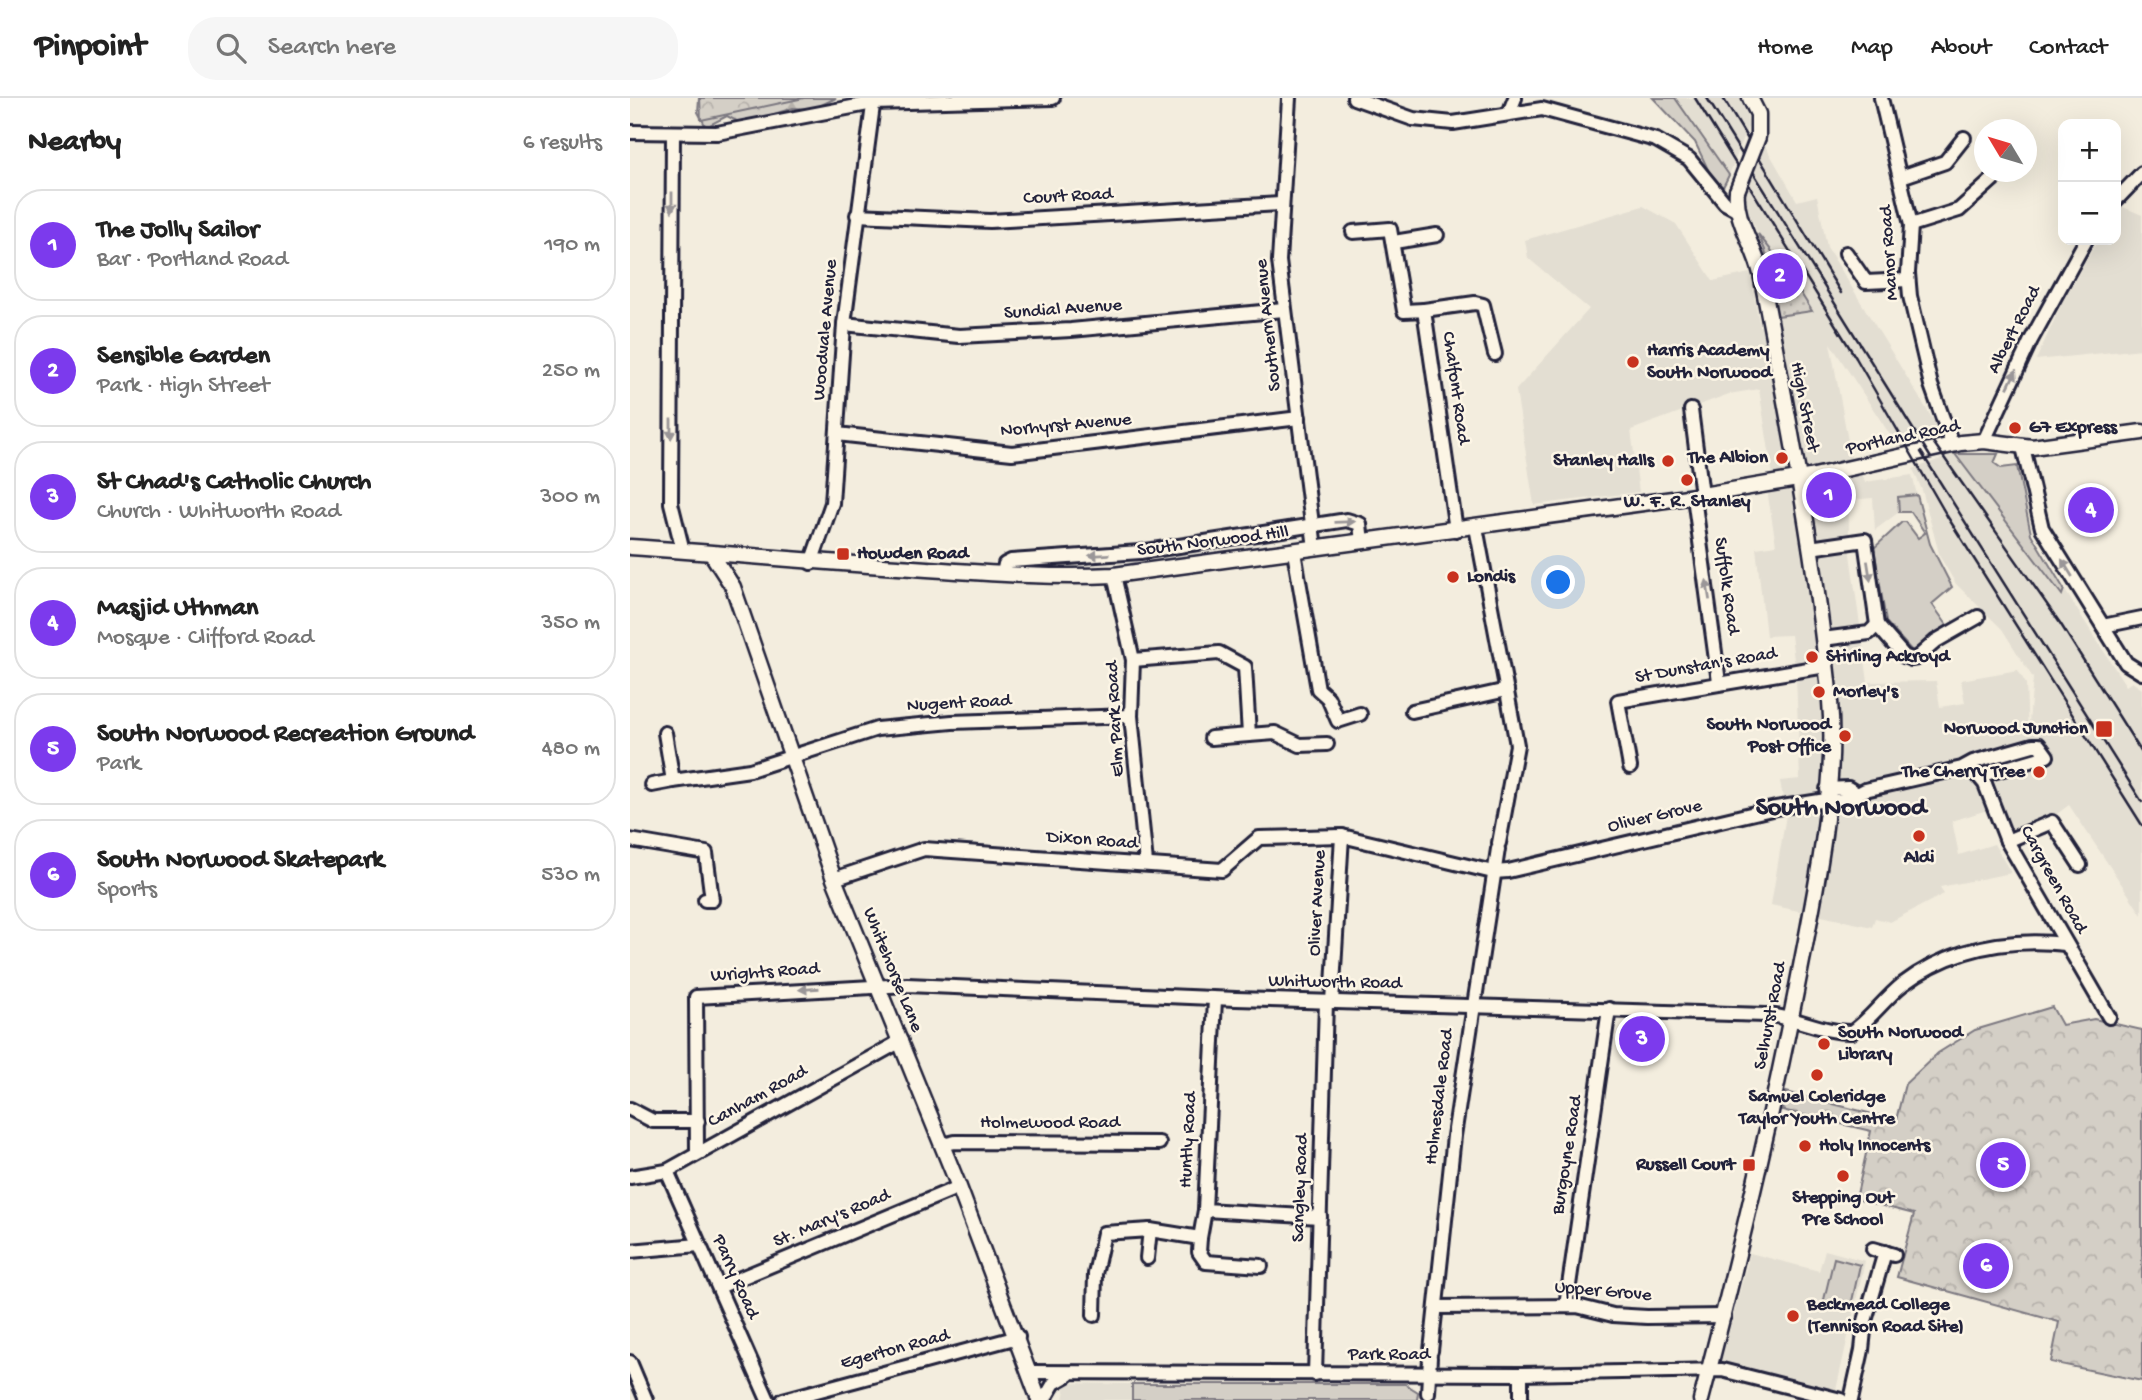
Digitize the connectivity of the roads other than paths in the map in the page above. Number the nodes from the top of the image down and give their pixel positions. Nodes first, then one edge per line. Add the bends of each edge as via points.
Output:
1 (1053, 98) edge
2 (1289, 98) edge
3 (1354, 98) edge
4 (1515, 98) edge
5 (1750, 98) edge
6 (1881, 98) edge
7 (873, 100) edge
8 (1539, 103) edge
9 (1509, 113) junction
10 (630, 132) edge
11 (673, 134) junction
12 (1964, 138) dead end
13 (2142, 173) edge
14 (1902, 177) junction
15 (1990, 182) edge
16 (2121, 195) edge
17 (1281, 204) junction
18 (1738, 210) junction
19 (857, 215) junction
20 (1911, 225) junction
21 (1353, 232) dead end
22 (1437, 235) dead end
23 (1394, 242) junction
24 (2083, 245) edge
25 (1846, 253) dead end
26 (1908, 280) junction
27 (1284, 310) junction
28 (1424, 310) junction
29 (844, 324) junction
30 (1495, 354) dead end
31 (1691, 410) dead end
32 (1299, 418) junction
33 (2142, 432) edge
34 (837, 434) junction
35 (1984, 441) junction
36 (1952, 444) junction
37 (2023, 447) junction
38 (1798, 480) junction
39 (1698, 496) junction
40 (1312, 526) junction
41 (1476, 527) junction
42 (1456, 530) junction
43 (1362, 542) junction
44 (630, 547) edge
45 (1315, 548) junction
46 (1810, 548) junction
47 (683, 551) junction
48 (1294, 552) junction
49 (713, 555) junction
50 (760, 559) junction
51 (811, 562) junction
52 (1003, 574) junction
53 (1114, 575) junction
54 (738, 576) junction
55 (1978, 617) dead end
56 (2142, 618) edge
57 (1877, 625) junction
58 (2103, 626) junction
59 (1823, 639) junction
60 (1133, 660) junction
61 (1826, 666) junction
62 (2142, 673) edge
63 (1719, 682) junction
64 (1507, 690) junction
65 (1412, 711) dead end
66 (1360, 714) dead end
67 (1131, 716) junction
68 (665, 733) dead end
69 (1249, 735) junction
70 (1211, 738) dead end
71 (1327, 744) dead end
72 (793, 756) junction
73 (1630, 767) dead end
74 (1962, 768) junction
75 (1979, 776) junction
76 (673, 781) junction
77 (652, 785) dead end
78 (1826, 798) junction
79 (1342, 836) junction
80 (630, 840) edge
81 (2007, 841) junction
82 (1146, 863) junction
83 (2080, 865) dead end
84 (1493, 872) junction
85 (834, 880) junction
86 (705, 900) dead end
87 (2066, 944) junction
88 (877, 985) junction
89 (1215, 999) junction
90 (1329, 1002) junction
91 (1472, 1005) junction
92 (1609, 1009) junction
93 (2109, 1017) dead end
94 (1791, 1018) junction
95 (901, 1041) junction
96 (630, 1110) edge
97 (698, 1121) junction
98 (1159, 1143) dead end
99 (942, 1145) junction
100 (697, 1152) junction
101 (667, 1171) junction
102 (630, 1177) edge
103 (959, 1187) junction
104 (1205, 1210) junction
105 (1320, 1217) junction
106 (1150, 1230) junction
107 (1200, 1238) junction
108 (699, 1245) junction
109 (630, 1251) edge
110 (1884, 1252) dead end
111 (1147, 1258) dead end
112 (1261, 1266) dead end
113 (719, 1287) junction
114 (1566, 1306) junction
115 (1436, 1307) junction
116 (1094, 1315) dead end
117 (1724, 1316) junction
118 (1017, 1337) junction
119 (630, 1362) edge
120 (1709, 1370) junction
121 (1029, 1372) junction
122 (1315, 1374) junction
123 (1428, 1374) junction
124 (1521, 1374) junction
125 (1069, 1375) junction
126 (1427, 1397) edge
127 (646, 1400) edge
128 (768, 1400) edge
129 (783, 1400) edge
130 (1042, 1400) edge
131 (1521, 1400) edge
132 (1701, 1400) edge
133 (1841, 1400) edge
134 (1851, 1400) edge

1 - 7 street
2 - 17 street, Southern Avenue
3 - 9 street via 1390,113 1439,122 1462,123
4 - 9 street
5 - 18 main road, High Street, bridge via 1758,114 1758,136 1737,191
6 - 14 street, Manor Road
7 - 11 street via 717,133
7 - 19 street, Woodvale Avenue
8 - 9 street
8 - 18 street via 1668,144 1689,159 1725,203
10 - 11 street
11 -> 47 street via 671,503
12 - 14 street via 1945,162
13 - 16 street
14 - 20 street, Manor Road
15 - 20 street via 1959,210
17 - 19 street, Court Road via 990,221
17 - 27 street, Southern Avenue via 1279,261
18 - 38 main road, High Street via 1761,272
19 - 29 street, Woodvale Avenue
20 - 26 street, Manor Road
21 - 23 street via 1385,227
22 - 23 street
23 - 28 street, Chalfont Road via 1404,311
35 -> 24 street, Albert Road via 2031,340
25 - 26 street via 1866,282
26 - 36 street, Manor Road via 1928,374
27 - 29 street, Sundial Avenue via 959,336
27 - 32 street, Southern Avenue
28 - 30 street via 1483,305
28 - 42 street, Chalfont Road
29 - 34 street, Woodvale Avenue
31 - 39 street, Suffolk Road
32 - 34 street, Norhyrst Avenue via 1012,453
32 - 40 street, Southern Avenue
33 - 37 main road, Portland Road
34 - 51 street, Woodvale Avenue via 832,503
35 - 36 main road, Portland Road
35 - 37 main road, Portland Road
36 - 38 main road, Portland Road
58 -> 37 street via 2042,528
38 - 39 main road, South Norwood Hill
38 - 46 main road, High Street
39 - 41 main road, South Norwood Hill
63 -> 39 street, Suffolk Road
40 -> 43 street via 1353,520 1360,524
40 - 45 street, Southern Avenue
40 -> 52 street via 1140,552 1011,561 1005,564
41 - 42 main road, South Norwood Hill
41 - 64 street, Holmesdale Road
42 - 43 main road, South Norwood Hill
43 - 45 main road, South Norwood Hill
44 - 47 main road, South Norwood Hill
45 - 48 main road, South Norwood Hill
46 -> 57 street via 1865,540
46 - 59 main road, High Street
47 - 49 main road, South Norwood Hill
48 - 53 main road, South Norwood Hill
48 - 66 street via 1318,689 1328,698 1338,721
49 - 50 main road, South Norwood Hill
49 - 54 main road, Whitehorse Lane
50 - 51 main road, South Norwood Hill
50 - 54 main road
51 - 52 main road, South Norwood Hill
52 - 53 main road, South Norwood Hill
53 - 60 street, Elm Park Road
54 - 72 main road, Whitehorse Lane
55 - 57 street via 1911,659
56 - 58 street
57 - 59 street via 1869,633
58 - 62 street via 2126,663
59 - 61 main road, High Street
60 - 67 street, Elm Park Road
60 - 69 street via 1219,653 1245,667
61 - 63 street, St Dunstan's Road
61 - 78 main road, High Street via 1830,707
63 - 73 street, St Dunstan's Road via 1618,701
64 - 65 street
64 - 84 street, Holmesdale Road via 1517,753
67 - 72 street, Nugent Road via 877,729
67 - 82 street, Elm Park Road
68 - 76 street
69 - 70 street
69 - 71 street via 1275,733 1300,745
72 - 76 street, Nugent Road via 750,770
72 - 85 main road, Whitehorse Lane
74 - 75 street
74 - 75 street via 2034,745 2047,756
74 - 78 street, Oliver Grove via 1856,793 1848,788
75 - 81 street, Cargreen Road
76 - 77 street, Nugent Road
78 - 84 street, Oliver Grove
78 - 94 main road, Selhurst Road
79 - 82 street, Dixon Road via 1259,838 1222,870
79 - 84 street, Oliver Avenue
79 - 90 street, Oliver Avenue
80 - 86 street via 705,853 712,901
81 - 83 street via 2052,822
81 - 87 street, Cargreen Road
82 - 85 street, Dixon Road via 924,849
84 - 91 street, Holmesdale Road
85 - 88 main road, Whitehorse Lane
87 - 93 street, Cargreen Road
87 - 94 street, Whitworth Road via 1990,945 1946,959 1903,985 1852,1032
88 - 89 street, Whitworth Road
88 - 95 main road, Whitehorse Lane
88 -> 97 street, Wrights Road via 695,996
89 - 90 street, Whitworth Road
89 - 104 street, Huntly Road
90 - 91 street, Whitworth Road
90 - 105 street, Sangley Road
91 - 92 street, Whitworth Road
91 - 115 street, Holmesdale Road
92 - 94 street, Whitworth Road
92 - 114 street, Burgoyne Road
94 - 117 main road, Selhurst Road
95 - 99 main road, Whitehorse Lane
95 - 100 street, Canham Road
96 - 97 street via 653,1121
97 - 100 street, Wrights Road
98 - 99 street, Holmewood Road
99 - 103 main road, Whitehorse Lane
100 - 101 street, Canham Road
101 - 102 street, Canham Road
101 - 108 street, Parry Road
103 - 113 street, St. Mary's Road
103 - 118 main road, Whitehorse Lane
104 - 105 street, Huntly Road
104 - 107 street
105 - 122 street, Sangley Road
106 - 107 street
106 - 111 street
106 - 116 street via 1104,1233 1095,1274
107 - 112 street via 1199,1252 1206,1262
108 - 109 street
108 - 113 street, Parry Road
110 - 134 street via 1865,1321
113 - 128 street, Parry Road
114 - 115 street, Upper Grove
114 - 117 street, Upper Grove via 1647,1317
115 - 123 street, Holmesdale Road
117 - 120 main road, Selhurst Road
118 - 121 main road, Whitehorse Lane
118 - 129 street, Egerton Road
119 - 127 street
120 - 124 street, Park Road
120 - 132 main road, Selhurst Road
120 - 133 street, Park Road
121 - 125 street, Park Road
121 - 130 main road, Whitehorse Lane
122 - 123 street, Park Road
122 - 125 street, Park Road
123 - 124 street, Park Road
123 - 126 street, Holmesdale Road
124 - 131 street
125 - 130 street via 1054,1383

